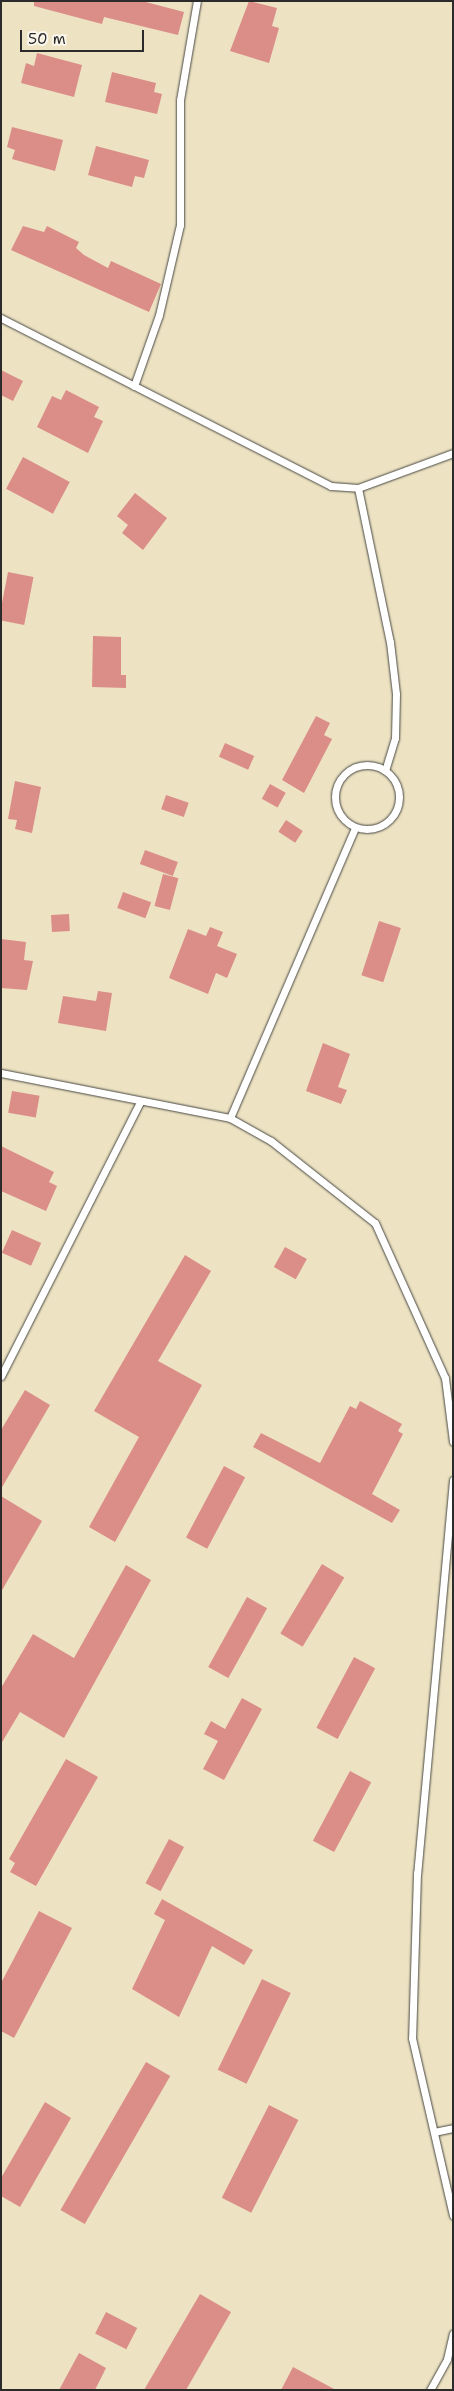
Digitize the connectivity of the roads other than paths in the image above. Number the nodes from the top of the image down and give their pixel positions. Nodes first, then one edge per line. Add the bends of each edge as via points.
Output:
1 (197, 1) edge
2 (1, 318) edge
3 (134, 386) junction
4 (453, 453) edge
5 (358, 488) junction
6 (384, 770) junction
7 (355, 828) junction
8 (1, 1073) edge
9 (140, 1102) junction
10 (230, 1118) junction
11 (1, 1376) edge
12 (453, 1441) edge
13 (453, 1480) edge
14 (453, 2128) edge
15 (434, 2132) junction
16 (453, 2215) edge
17 (453, 2334) edge
18 (430, 2390) edge

1 - 3 lane via 180,100 180,226 159,315
2 - 3 lane
3 - 5 lane via 331,486
4 - 5 lane
5 - 6 lane via 390,642 396,694 395,738
6 - 7 lane via 397,784 400,803 391,820 374,830
6 - 7 lane via 359,767 338,782 335,800 341,817
7 - 10 lane
8 - 9 lane
9 - 10 lane
9 - 11 lane
10 - 12 lane via 271,1141 375,1223 446,1378
13 - 15 lane via 417,1872 412,2038
14 - 15 lane
15 - 16 lane
17 - 18 lane via 447,2359

